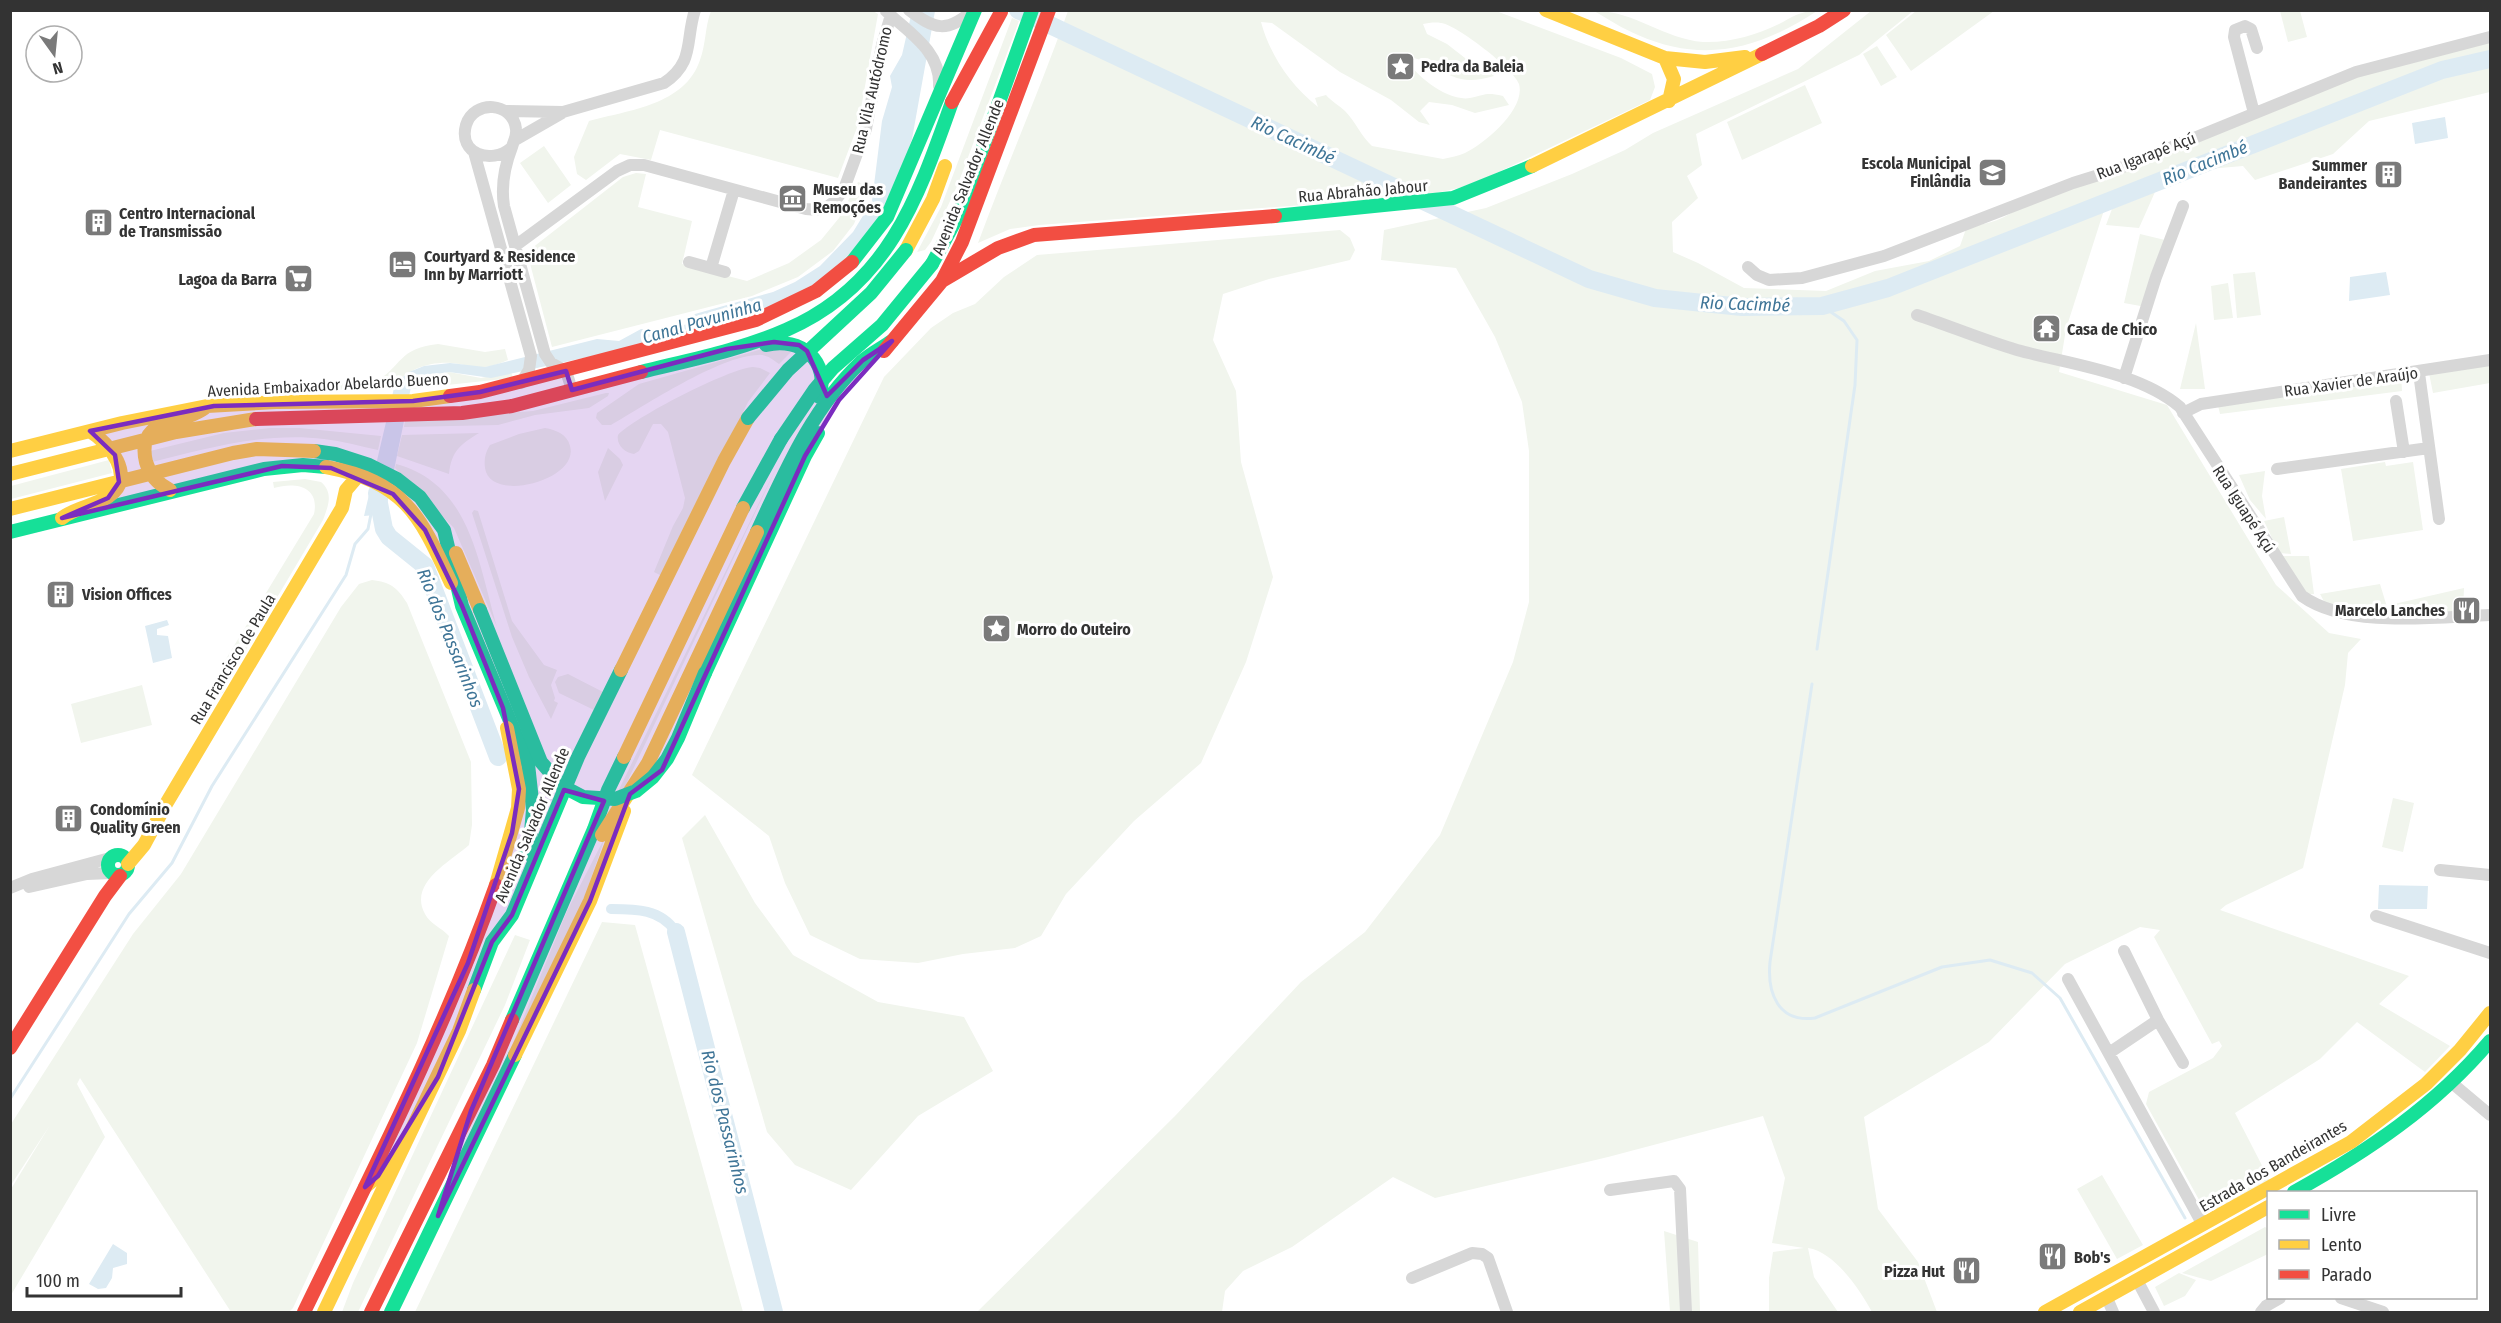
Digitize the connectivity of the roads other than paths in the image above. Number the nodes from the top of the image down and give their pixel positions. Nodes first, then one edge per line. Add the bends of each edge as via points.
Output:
1 (695, 10) edge
2 (909, 10) edge
3 (974, 10) edge
4 (1032, 10) edge
5 (1049, 10) edge
6 (1546, 10) edge
7 (1844, 10) edge
8 (1001, 11) edge
9 (889, 13) edge
10 (2490, 37) edge
11 (2257, 48) dead end
12 (1766, 52) junction
13 (1665, 58) junction
14 (939, 96) junction
15 (969, 100) dead end
16 (1669, 100) junction
17 (505, 111) junction
18 (563, 112) junction
19 (2254, 113) junction
20 (513, 144) junction
21 (474, 152) junction
22 (949, 155) dead end
23 (734, 190) junction
24 (2183, 206) dead end
25 (515, 246) junction
26 (689, 262) dead end
27 (1748, 267) dead end
28 (711, 268) junction
29 (725, 272) dead end
30 (942, 281) junction
31 (1917, 315) dead end
32 (892, 341) junction
33 (726, 349) junction
34 (2490, 360) edge
35 (566, 370) junction
36 (2419, 373) junction
37 (2124, 378) junction
38 (521, 383) junction
39 (572, 390) junction
40 (2396, 401) dead end
41 (207, 406) junction
42 (2186, 417) junction
43 (90, 431) junction
44 (147, 439) junction
45 (2429, 448) junction
46 (111, 449) junction
47 (10, 451) edge
48 (795, 451) junction
49 (2404, 452) junction
50 (331, 468) junction
51 (2277, 470) dead end
52 (10, 474) edge
53 (151, 474) junction
54 (362, 478) junction
55 (119, 482) junction
56 (170, 490) junction
57 (343, 498) junction
58 (10, 509) edge
59 (62, 518) junction
60 (2439, 519) dead end
61 (444, 530) junction
62 (10, 532) edge
63 (462, 606) junction
64 (2490, 615) edge
65 (503, 708) junction
66 (634, 785) junction
67 (118, 865) junction
68 (2440, 870) dead end
69 (2490, 875) edge
70 (10, 888) edge
71 (568, 891) junction
72 (2376, 916) dead end
73 (492, 942) junction
74 (2124, 951) dead end
75 (2490, 953) edge
76 (2068, 979) dead end
77 (2490, 1013) edge
78 (2158, 1020) junction
79 (2490, 1041) edge
80 (10, 1048) edge
81 (2109, 1053) junction
82 (2183, 1062) dead end
83 (438, 1077) junction
84 (2452, 1083) junction
85 (471, 1111) junction
86 (2490, 1115) edge
87 (365, 1187) junction
88 (1610, 1190) dead end
89 (2296, 1191) edge
90 (2267, 1208) edge
91 (438, 1216) junction
92 (2203, 1225) junction
93 (1412, 1278) dead end
94 (2138, 1280) junction
95 (2107, 1298) junction
96 (2278, 1299) edge
97 (2344, 1299) edge
98 (2087, 1311) edge
99 (304, 1312) edge
100 (324, 1312) edge
101 (371, 1312) edge
102 (391, 1312) edge
103 (1507, 1312) edge
104 (1686, 1312) edge
105 (2045, 1312) edge
106 (2113, 1312) edge
107 (2154, 1312) edge
108 (2261, 1312) edge
109 (2383, 1312) edge

1 - 18 street via 687,57 671,78 657,87
2 - 3 street via 936,27
3 - 14 main road
4 - 71 main road, Avenida Salvador Allende, bridge via 959,214 932,264 907,297 882,325 832,368 782,439 741,512 613,780
5 - 30 main road, Avenida Salvador Allende via 962,242
6 - 13 main road, Rua Abrahão Jabour
7 - 12 main road, Rua Abrahão Jabour
8 - 15 main road, Avenida Salvador Allende
8 - 33 main road via 956,92 922,186 896,236 873,267 842,297 811,318 785,331
9 - 14 street via 931,52 939,70
9 - 23 street, Rua Vila Autódromo via 863,137 836,201 824,209 812,210
10 - 19 street, Rua Igarapé Açú via 2356,72
11 - 19 street via 2251,29 2245,26 2235,30
12 - 13 main road, Rua Abrahão Jabour via 1706,62
12 - 16 main road, Rua Abrahão Jabour
13 - 16 main road via 1675,83
14 - 35 main road, Avenida Embaixador Abelardo Bueno via 887,217 868,247 843,274 816,292 756,320
16 - 30 main road, Rua Abrahão Jabour via 1506,178 1453,198 1035,235 996,248
17 - 18 street
17 - 20 street via 516,126
17 - 21 street via 490,106 470,117 465,132
18 - 20 street
19 - 27 street, Rua Igarapé Açú via 2118,169 1884,256 1802,278 1769,280
20 - 21 street via 495,157
20 - 25 street via 502,190
21 - 38 street via 531,360
22 - 73 main road, Avenida Salvador Allende, bridge via 933,199 906,250 880,285 801,356 748,418 578,758 512,915
23 - 25 street, Rua Vila Autódromo via 644,165 630,165
23 - 28 street
24 - 37 street
25 - 35 street via 546,358
26 - 28 street
28 - 29 street
30 - 32 main road, Avenida Salvador Allende
31 - 37 street, Rua Iguapé Açú via 2014,349
32 - 48 main road via 863,360 837,387
32 - 61 main road, bridge via 839,400 809,448 662,770 639,790 620,798 600,800 556,784 541,762
33 - 39 main road, Avenida Embaixador Abelardo Bueno
33 - 48 main road via 746,350 787,342 799,345 813,358 823,387
34 - 36 street, Rua Xavier de Araújo
35 - 38 main road, Avenida Embaixador Abelardo Bueno
35 - 39 street
36 - 42 street, Rua Xavier de Araújo via 2212,403
36 - 45 street
37 - 42 street, Rua Iguapé Açú via 2170,399
38 - 41 main road, Avenida Embaixador Abelardo Bueno via 413,400
39 - 44 main road, Avenida Embaixador Abelardo Bueno via 488,410 246,419
40 - 49 street
41 - 43 main road, Avenida Embaixador Abelardo Bueno
41 - 44 main road via 199,415 156,427
42 - 64 street, Rua Iguapé Açú via 2302,596 2315,605 2388,618
43 - 46 main road
43 - 47 main road, Avenida Embaixador Abelardo Bueno
44 - 46 main road, Avenida Embaixador Abelardo Bueno
44 - 53 main road via 144,453
45 - 49 street
45 - 60 street
46 - 52 main road, Avenida Embaixador Abelardo Bueno
46 - 55 main road via 118,464
48 - 66 main road via 648,763
49 - 51 street
50 - 54 main road
50 - 56 main road via 282,466
50 - 57 main road
53 - 55 main road
53 - 56 main road
53 - 61 main road via 257,449 325,452 369,465 397,479 420,497
54 - 57 main road, Rua Francisco de Paula via 350,482
54 - 63 main road, Avenida Salvador Allende via 408,505
55 - 58 main road
55 - 59 main road via 108,498 68,511
56 - 59 main road
57 - 67 main road, Rua Francisco de Paula via 342,507 148,836
59 - 62 main road
61 - 63 main road
63 - 65 main road, Avenida Salvador Allende
65 - 73 main road via 528,765 534,806 532,835
65 - 87 main road, Avenida Salvador Allende via 519,789 512,833 468,963
66 - 71 main road via 579,880
66 - 91 main road via 590,902
67 - 70 street via 32,879
67 - 80 main road, Rua Francisco de Paula via 105,896
68 - 69 street
71 - 85 main road
72 - 75 street
73 - 83 main road, Avenida Salvador Allende
74 - 78 street
76 - 81 street
77 - 92 main road, Estrada dos Bandeirantes via 2442,1069 2380,1121 2333,1153
78 - 81 street
78 - 82 street
79 - 84 main road, Estrada dos Bandeirantes
81 - 92 street
83 - 87 main road via 378,1176
83 - 100 main road, Avenida Salvador Allende
84 - 86 street
84 - 89 main road, Estrada dos Bandeirantes via 2372,1147
85 - 91 main road via 442,1193
85 - 101 main road
87 - 99 main road, Avenida Salvador Allende
88 - 104 street via 1674,1181 1680,1189
90 - 94 main road, Estrada dos Bandeirantes
91 - 102 main road
92 - 105 main road, Estrada dos Bandeirantes
93 - 103 street via 1472,1253 1482,1254 1488,1258
94 - 95 main road, Estrada dos Bandeirantes
94 - 107 street
95 - 98 main road, Estrada dos Bandeirantes
95 - 106 street
96 - 108 street
97 - 109 street

